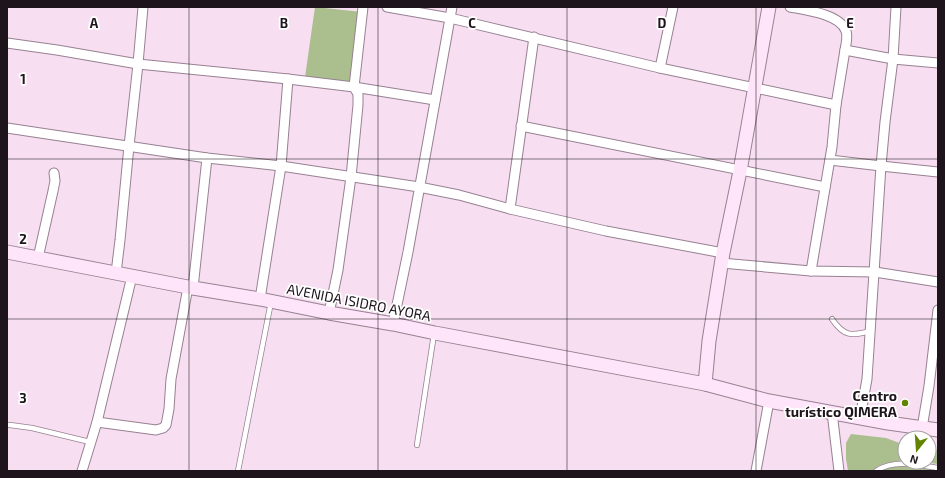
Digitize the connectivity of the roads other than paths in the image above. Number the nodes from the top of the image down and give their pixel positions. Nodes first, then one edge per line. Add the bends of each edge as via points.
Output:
1 (143, 7) edge
2 (363, 7) edge
3 (387, 7) edge
4 (452, 7) edge
5 (673, 7) edge
6 (769, 7) edge
7 (790, 7) edge
8 (896, 7) edge
9 (450, 18) junction
10 (534, 38) junction
11 (7, 43) edge
12 (845, 50) junction
13 (893, 59) junction
14 (938, 63) edge
15 (138, 64) junction
16 (660, 68) junction
17 (288, 79) junction
18 (354, 87) junction
19 (755, 88) junction
20 (435, 100) junction
21 (836, 105) junction
22 (521, 126) junction
23 (7, 128) edge
24 (129, 146) junction
25 (207, 158) junction
26 (830, 160) junction
27 (282, 166) junction
28 (881, 166) junction
29 (740, 170) junction
30 (938, 172) edge
31 (54, 173) dead end
32 (352, 177) junction
33 (419, 187) junction
34 (825, 187) junction
35 (510, 209) junction
36 (7, 252) edge
37 (38, 258) junction
38 (722, 258) junction
39 (811, 270) junction
40 (875, 272) junction
41 (116, 273) junction
42 (132, 276) junction
43 (938, 282) edge
44 (191, 288) junction
45 (266, 300) junction
46 (938, 310) edge
47 (329, 313) junction
48 (832, 319) dead end
49 (393, 324) junction
50 (871, 331) junction
51 (435, 333) junction
52 (705, 384) junction
53 (769, 401) junction
54 (832, 412) junction
55 (860, 418) junction
56 (97, 422) junction
57 (7, 426) edge
58 (922, 428) junction
59 (938, 430) edge
60 (90, 442) junction
61 (417, 445) dead end
62 (938, 468) edge
63 (82, 471) edge
64 (238, 471) edge
65 (756, 471) edge
66 (839, 471) edge
67 (876, 471) edge

1 - 15 street
2 - 18 street
3 - 9 street
4 - 9 street
5 - 16 street
6 - 19 street
7 - 12 street via 837,20 847,35
8 - 13 street
9 - 10 street
9 - 20 street
10 - 16 street
10 - 22 street
11 - 15 street
12 - 13 street
12 - 21 street
13 - 14 street
13 - 28 street
15 - 17 street
15 - 24 street
16 - 19 street
17 - 18 street
17 - 27 street
18 - 20 street
18 - 32 street via 358,94 358,105
19 - 21 street
19 - 29 street
20 - 33 street
21 - 26 street
22 - 29 street
22 - 35 street
23 - 24 street
24 - 25 street
24 - 41 street
25 - 27 street
25 - 44 street
26 - 28 street
26 - 34 street
27 - 32 street
27 - 45 street
28 - 30 street
28 - 40 street
29 - 34 street
29 - 38 street
31 - 37 street via 55,182
32 - 33 street
32 - 47 street
33 - 35 street
33 - 49 street
34 - 39 street
35 - 38 street
36 - 37 street, AVENIDA ISIDRO AYORA
37 - 41 street, AVENIDA ISIDRO AYORA
38 - 39 street
38 - 52 street
39 - 40 street
40 - 43 street
40 - 50 street
41 - 42 street, AVENIDA ISIDRO AYORA
42 - 44 street, AVENIDA ISIDRO AYORA
42 - 56 street
44 - 45 street, AVENIDA ISIDRO AYORA
44 - 56 street via 171,379 166,425 156,430
45 - 47 street, AVENIDA ISIDRO AYORA
45 - 64 lane
46 - 58 street
47 - 49 street, AVENIDA ISIDRO AYORA
48 - 50 lane via 838,328 846,333
49 - 51 street, AVENIDA ISIDRO AYORA
50 - 55 street via 867,379
51 - 52 street, AVENIDA ISIDRO AYORA
51 - 61 lane
52 - 53 street, AVENIDA ISIDRO AYORA
53 - 54 street, AVENIDA ISIDRO AYORA
53 - 65 street
54 - 55 street, AVENIDA ISIDRO AYORA
54 - 66 street
55 - 58 street, AVENIDA ISIDRO AYORA
56 - 60 street
57 - 60 lane via 32,428
58 - 59 street, AVENIDA ISIDRO AYORA
60 - 63 street
62 - 67 lane via 905,463 887,465

